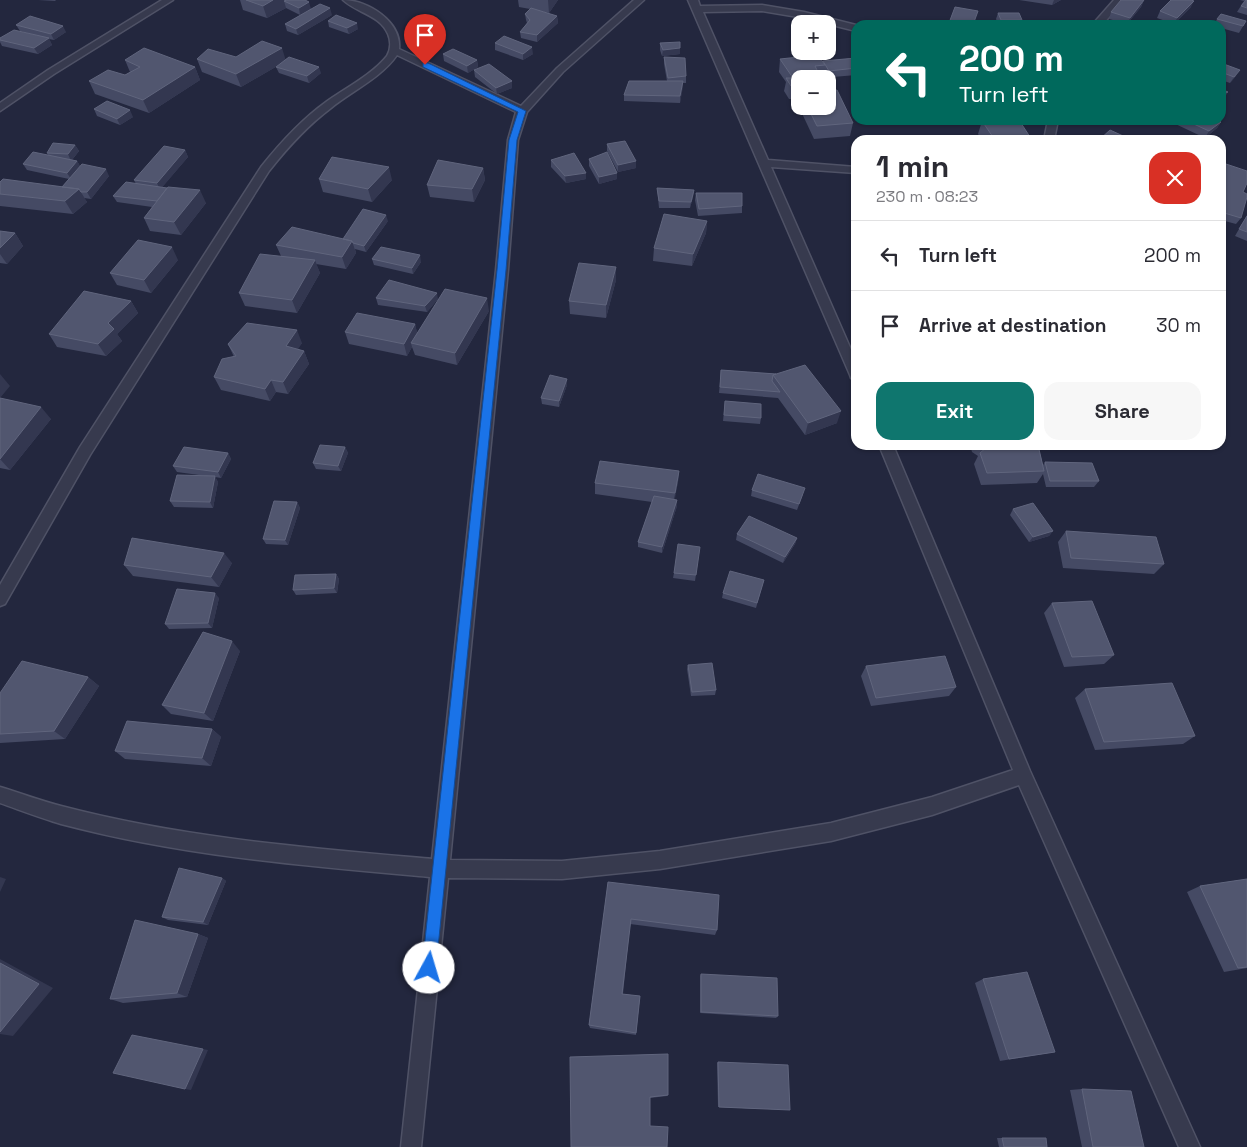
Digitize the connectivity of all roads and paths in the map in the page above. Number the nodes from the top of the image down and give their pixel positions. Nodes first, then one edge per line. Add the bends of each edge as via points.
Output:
1 (168, 0) edge
2 (348, 0) edge
3 (639, 0) edge
4 (1119, 0) edge
5 (694, 4) edge
6 (1101, 20) edge
7 (851, 27) edge
8 (395, 51) junction
9 (0, 108) edge
10 (522, 111) junction
11 (764, 162) junction
12 (851, 170) edge
13 (851, 363) edge
14 (888, 450) edge
15 (0, 599) edge
16 (1023, 775) junction
17 (0, 795) edge
18 (439, 869) junction
19 (411, 1147) edge
20 (1190, 1147) edge

1 - 9 street via 51,72
2 - 8 street via 392,28
3 - 10 street via 560,70
4 - 6 street
5 - 7 street via 762,8
5 - 11 street
8 - 10 street
8 - 15 street via 382,67 319,112 289,139 265,169 85,451
10 - 18 street via 513,140
11 - 12 street
11 - 13 street
14 - 16 street
16 - 18 street via 932,806 831,832 660,860 562,870
16 - 20 street
17 - 18 street via 61,815 161,836 266,853
18 - 19 street

